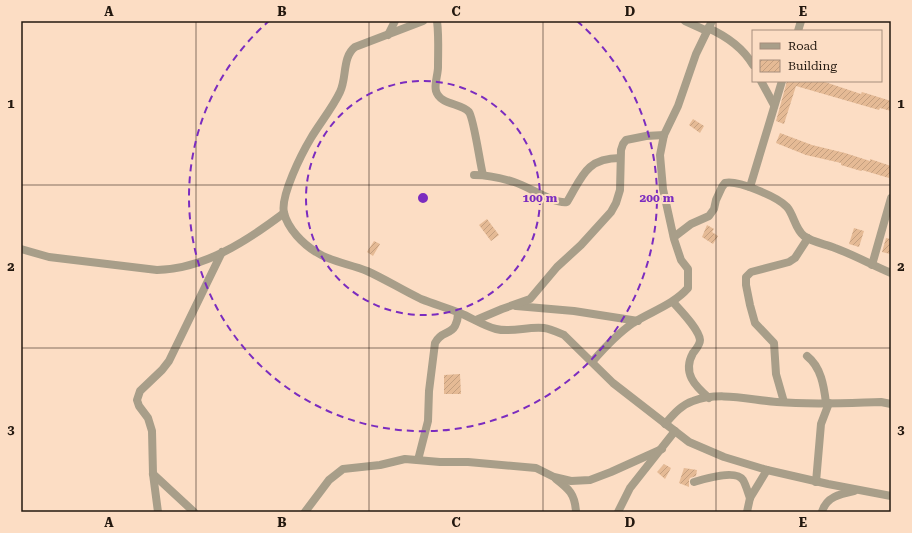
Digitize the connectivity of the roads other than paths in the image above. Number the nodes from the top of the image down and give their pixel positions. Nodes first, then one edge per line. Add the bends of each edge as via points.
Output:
1 (395, 21) edge
2 (423, 21) edge
3 (437, 21) edge
4 (685, 21) edge
5 (709, 26) edge
6 (388, 35) junction
7 (752, 65) edge
8 (762, 82) edge
9 (782, 82) edge
10 (774, 105) junction
11 (664, 135) junction
12 (620, 158) junction
13 (474, 175) dead end
14 (483, 175) junction
15 (750, 187) junction
16 (891, 198) edge
17 (284, 213) junction
18 (674, 237) junction
19 (808, 238) junction
20 (21, 249) edge
21 (222, 252) junction
22 (872, 265) junction
23 (891, 273) edge
24 (673, 302) junction
25 (512, 305) junction
26 (458, 313) junction
27 (476, 320) junction
28 (638, 321) junction
29 (807, 356) dead end
30 (592, 362) junction
31 (709, 398) junction
32 (784, 402) junction
33 (828, 403) junction
34 (891, 404) edge
35 (665, 424) junction
36 (675, 431) junction
37 (662, 449) junction
38 (418, 460) junction
39 (767, 470) junction
40 (153, 474) junction
41 (554, 477) junction
42 (694, 482) dead end
43 (816, 482) junction
44 (859, 490) junction
45 (891, 496) edge
46 (750, 498) junction
47 (158, 512) edge
48 (194, 512) edge
49 (305, 512) edge
50 (576, 512) edge
51 (618, 512) edge
52 (747, 512) edge
53 (822, 512) edge

1 - 6 street
2 - 6 street
3 - 14 street via 437,94 469,112
4 - 5 street
5 - 7 street via 740,48
5 - 11 street
6 - 17 street via 351,50 341,91 295,168 284,201
8 - 10 street
9 - 10 street
10 - 15 street
11 - 12 street via 626,140
11 - 18 street via 660,169
12 - 14 street via 595,162 585,171 567,202 555,201 514,182
12 - 25 street via 620,190 611,212 557,267 530,299
13 - 14 street
15 - 18 street via 725,183 709,216 691,224
15 - 19 street via 787,206 799,230
16 - 22 street
17 - 21 street via 256,234
17 - 26 street via 290,228 317,253 357,267 419,298
18 - 24 street via 688,269 689,280 688,288
19 - 22 street
19 - 32 street via 795,258 789,262 751,272 746,277 755,323 774,343 776,374
20 - 21 street via 49,257 157,270 186,267
21 - 40 street via 169,361 138,395 139,406 148,418 152,431
22 - 23 street
24 - 28 street
24 - 31 street via 698,334 699,343 688,368 694,383
25 - 27 street
25 - 28 street
26 - 27 street
26 - 38 street via 455,326 438,337 435,343 428,421
27 - 30 street via 496,330 554,330 564,335
28 - 30 street via 608,342
29 - 33 street via 818,368
30 - 35 street via 613,383
31 - 32 street via 734,397
31 - 35 street via 692,401 677,409
32 - 33 street
33 - 34 street
33 - 43 street via 821,424
35 - 36 street
36 - 37 street
36 - 39 street via 689,442 712,452
37 - 41 street via 590,480 571,481
37 - 51 street via 630,488
38 - 41 street via 529,467
38 - 49 street via 405,459 343,469 329,480
39 - 43 street
39 - 46 street
40 - 47 street
40 - 48 street
41 - 50 street via 569,489 576,501
42 - 46 street via 716,476 737,476 743,480
43 - 44 street
44 - 45 street
44 - 53 street via 833,497
46 - 52 street

